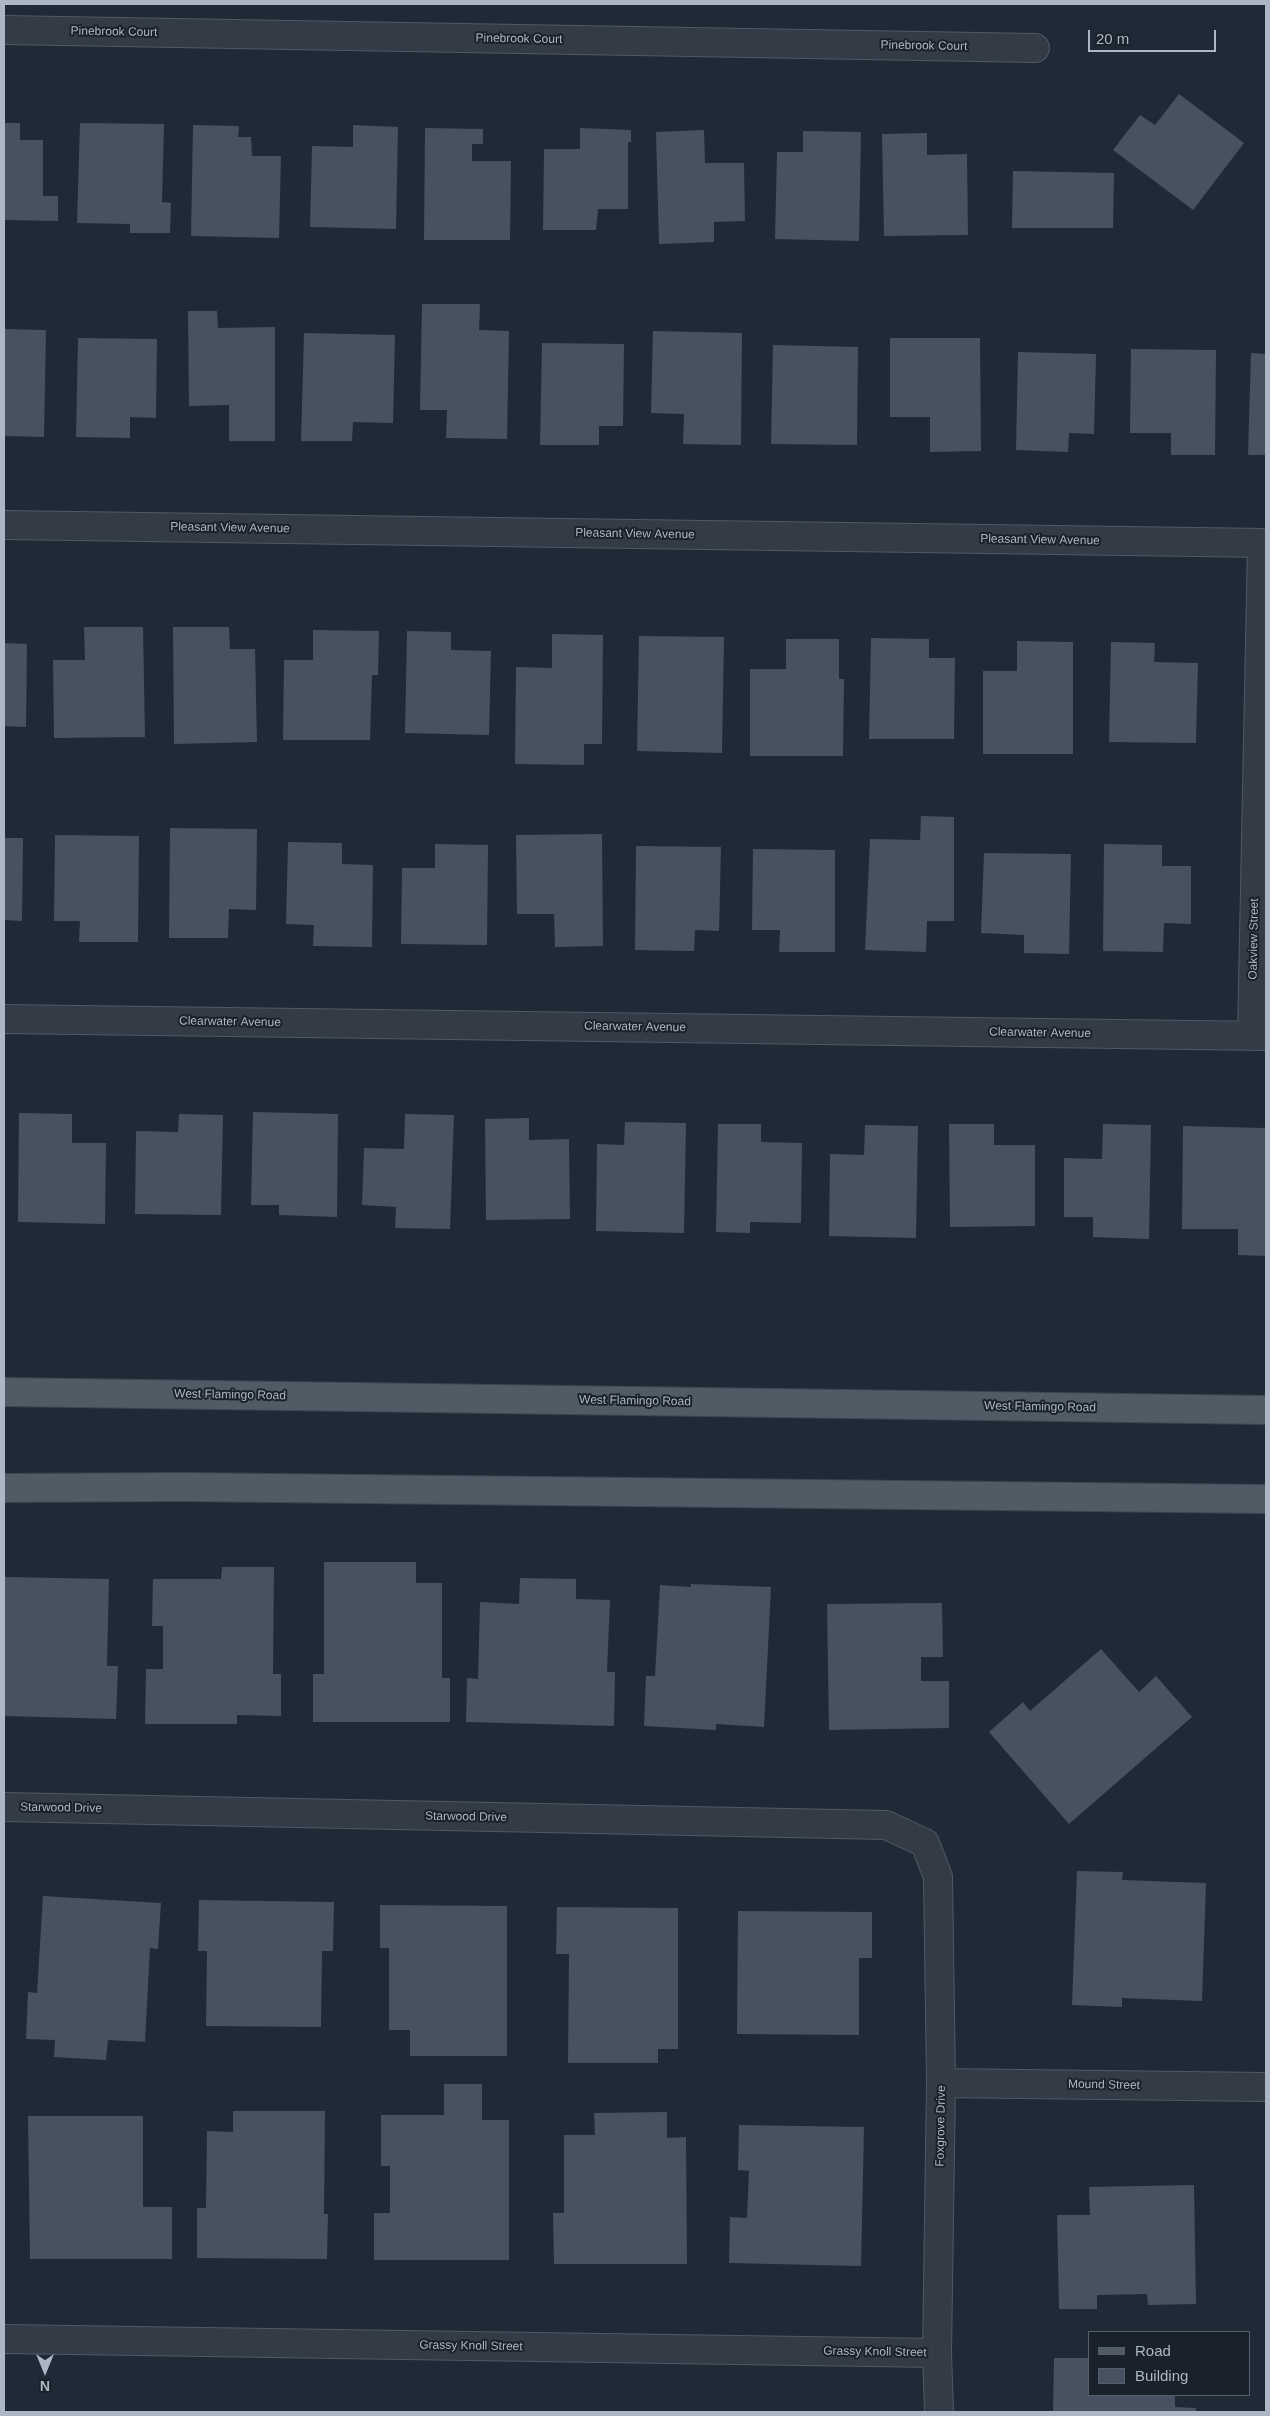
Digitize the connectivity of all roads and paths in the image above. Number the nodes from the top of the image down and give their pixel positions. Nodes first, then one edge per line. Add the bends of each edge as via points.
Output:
1 (4, 30) edge
2 (1035, 48) dead end
3 (4, 525) edge
4 (1264, 543) edge
5 (4, 1019) edge
6 (1259, 1036) edge
7 (4, 1392) edge
8 (1266, 1410) edge
9 (4, 1488) edge
10 (1266, 1499) edge
11 (4, 1807) edge
12 (925, 1843) joint
13 (941, 2083) junction
14 (1266, 2087) edge
15 (4, 2339) edge
16 (937, 2353) junction
17 (939, 2412) edge

1 - 2 street, Pinebrook Court
3 - 4 street, Pleasant View Avenue
4 - 6 street, Oakview Street
5 - 6 street, Clearwater Avenue
7 - 8 main road, West Flamingo Road
9 - 10 main road via 192,1487
11 - 12 street, Starwood Drive via 886,1825
12 - 13 street, Foxgrove Drive via 938,1876
13 - 14 street, Mound Street
13 - 16 street, Foxgrove Drive
15 - 16 street, Grassy Knoll Street
16 - 17 street, Foxgrove Drive

